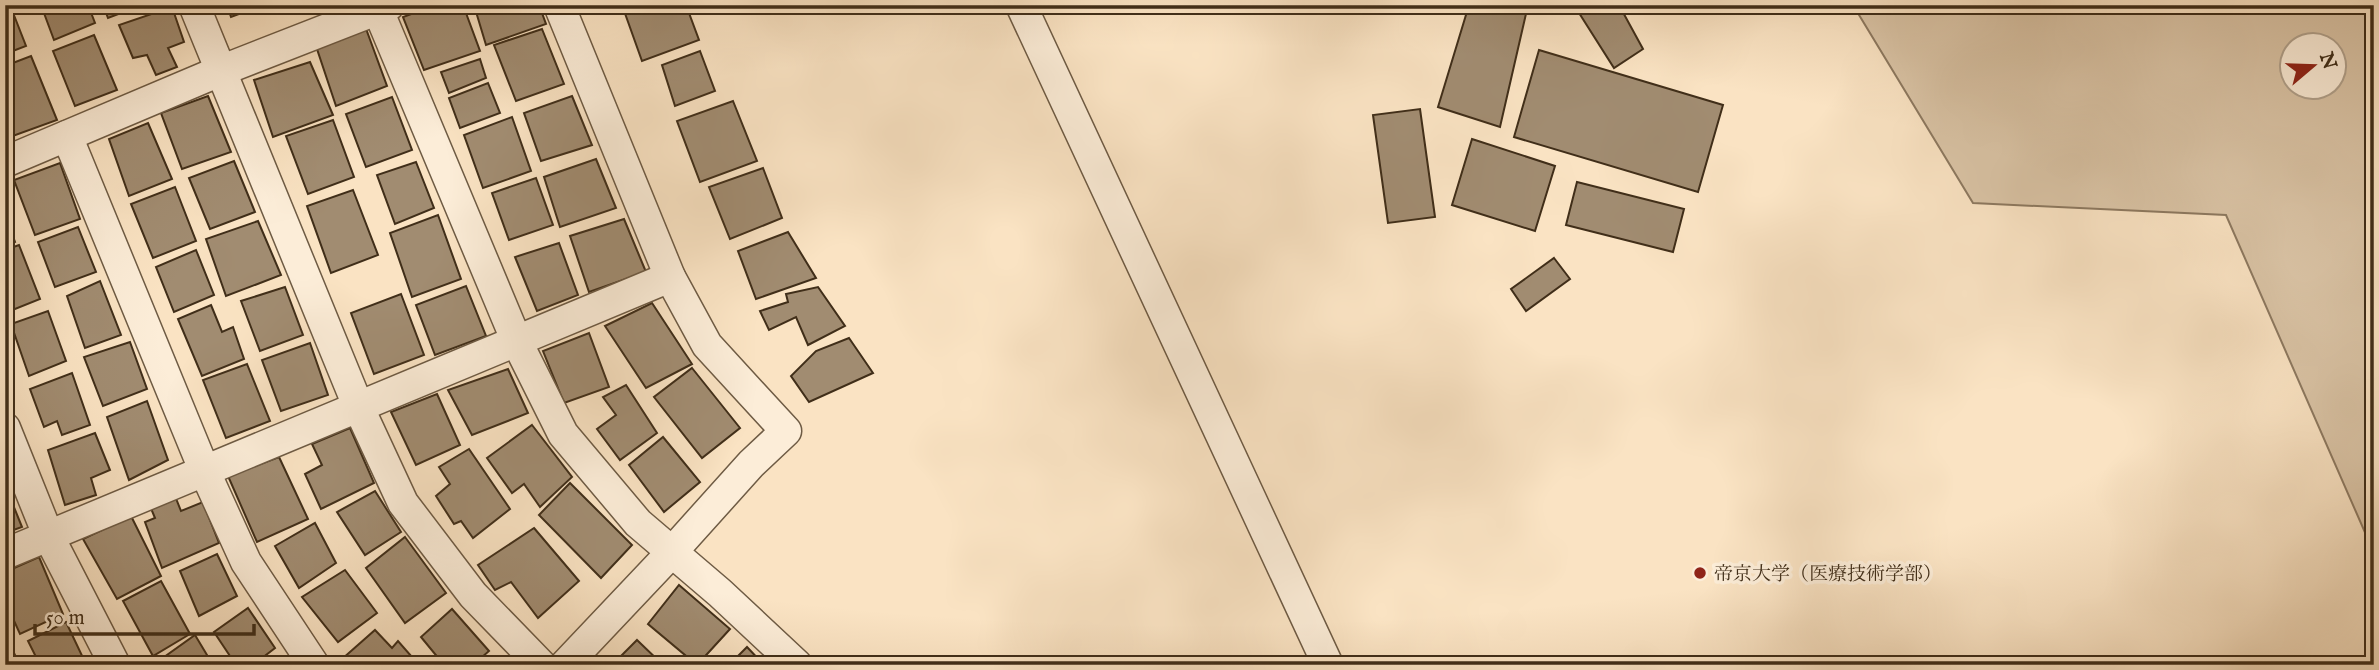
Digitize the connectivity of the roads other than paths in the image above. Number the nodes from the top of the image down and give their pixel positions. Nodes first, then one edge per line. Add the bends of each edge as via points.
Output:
1 (194, 5) edge
2 (559, 5) edge
3 (1021, 5) edge
4 (383, 8) edge
5 (220, 71) junction
6 (67, 136) junction
7 (5, 162) edge
8 (670, 277) junction
9 (517, 342) junction
10 (358, 406) junction
11 (5, 428) edge
12 (205, 471) junction
13 (48, 536) junction
14 (5, 554) edge
15 (671, 554) junction
16 (115, 665) edge
17 (314, 665) edge
18 (541, 665) edge
19 (565, 665) edge
20 (797, 665) edge
21 (1328, 665) edge

1 - 5 street
2 - 8 street
3 - 21 street
4 - 5 street
4 - 9 street
5 - 6 street
5 - 10 street
6 - 7 street
6 - 12 street
8 - 9 street
8 - 15 street via 707,345 786,431
9 - 10 street
9 - 15 street via 563,434 638,523
10 - 12 street
10 - 18 street via 403,503 473,594
11 - 13 street
12 - 13 street
12 - 17 street via 246,562
13 - 14 street
13 - 16 street
15 - 19 street
15 - 20 street

